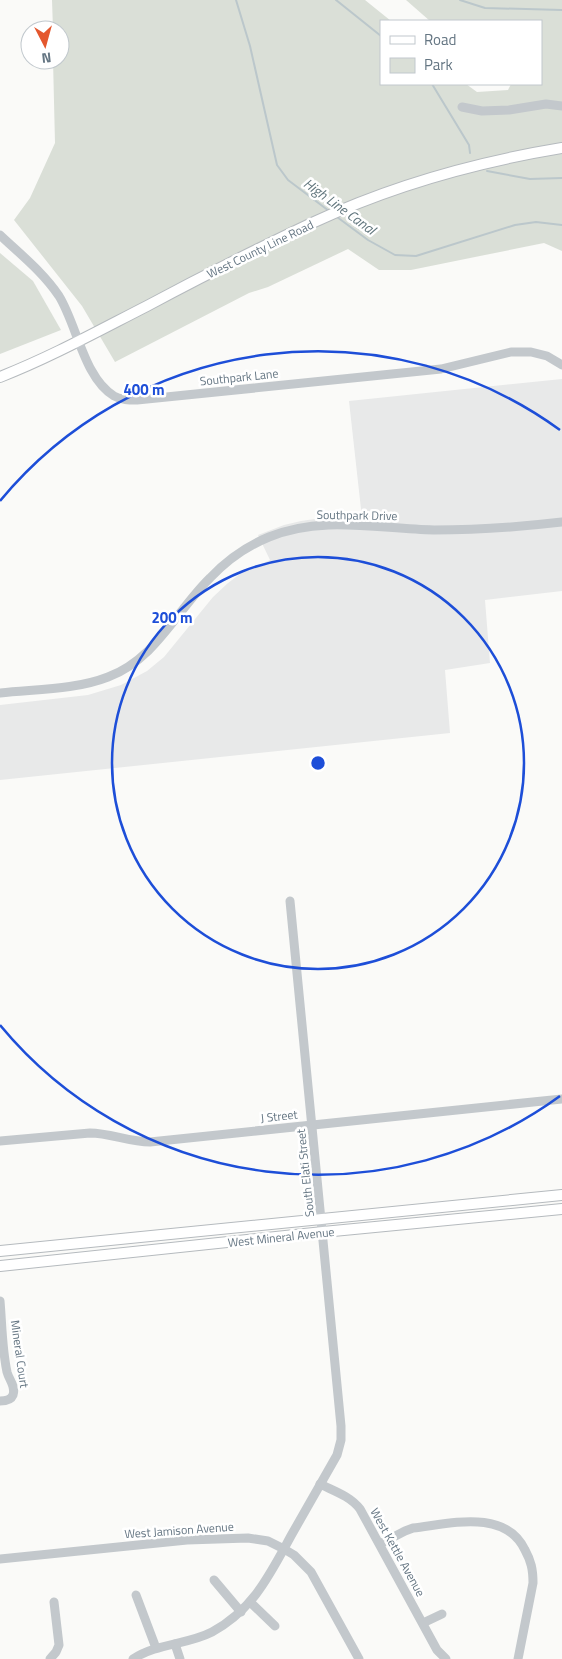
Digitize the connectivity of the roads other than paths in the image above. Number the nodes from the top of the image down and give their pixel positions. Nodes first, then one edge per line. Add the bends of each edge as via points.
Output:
1 (562, 106) edge
2 (462, 107) dead end
3 (562, 148) edge
4 (0, 235) edge
5 (79, 341) junction
6 (562, 365) edge
7 (0, 377) edge
8 (562, 522) edge
9 (0, 693) edge
10 (290, 901) dead end
11 (562, 1099) edge
12 (313, 1125) junction
13 (0, 1141) edge
14 (562, 1195) edge
15 (562, 1209) edge
16 (322, 1218) junction
17 (323, 1232) junction
18 (0, 1251) edge
19 (0, 1266) edge
20 (0, 1301) edge
21 (0, 1401) edge
22 (320, 1484) junction
23 (380, 1544) junction
24 (284, 1549) junction
25 (0, 1559) edge
26 (214, 1580) dead end
27 (136, 1595) dead end
28 (54, 1602) dead end
29 (250, 1602) junction
30 (241, 1612) junction
31 (442, 1614) dead end
32 (423, 1623) junction
33 (275, 1626) dead end
34 (175, 1644) junction
35 (156, 1648) junction
36 (50, 1659) edge
37 (133, 1659) edge
38 (180, 1659) edge
39 (359, 1659) edge
40 (446, 1659) edge
41 (518, 1659) edge

1 - 2 street via 546,104 482,112
3 - 5 main road, West County Line Road via 440,175 342,210
4 - 5 street, Southpark Lane via 58,295
5 - 6 street, Southpark Lane via 92,371 108,391 120,398 137,400 441,369 511,352 547,356
5 - 7 main road, West County Line Road
8 - 9 street, Southpark Drive via 479,530 351,524 292,529 227,561 208,579 154,646 126,669 89,683
10 - 12 street, South Elati Street
11 - 12 street, J Street
12 - 13 street, J Street via 150,1142 99,1133
12 - 16 street, South Elati Street
14 - 16 main road, West Mineral Avenue
15 - 17 main road, West Mineral Avenue
16 - 17 street, South Elati Street
16 - 18 main road, West Mineral Avenue
17 - 19 main road, West Mineral Avenue
17 - 22 street, South Elati Street via 342,1434 337,1455
20 - 21 street, Mineral Court via 6,1364 14,1391 8,1400
22 - 23 street, West Kettle Avenue via 355,1502
22 - 24 street, South Elati Street
23 - 32 street, West Kettle Avenue
23 - 41 street via 413,1528 469,1522 495,1524 512,1533 530,1557 533,1571
24 - 25 street, West Jamison Avenue via 268,1541 224,1538
24 - 29 street, South Elati Street
24 - 39 street, West Jamison Avenue via 311,1572
26 - 30 street
27 - 35 street
28 - 36 street via 58,1645
29 - 30 street, South Elati Street
29 - 33 street
30 - 34 street, South Elati Street via 211,1632
31 - 32 street
32 - 40 street, West Kettle Avenue via 437,1650
34 - 35 street, South Elati Street
34 - 38 street
35 - 37 street, South Elati Street

